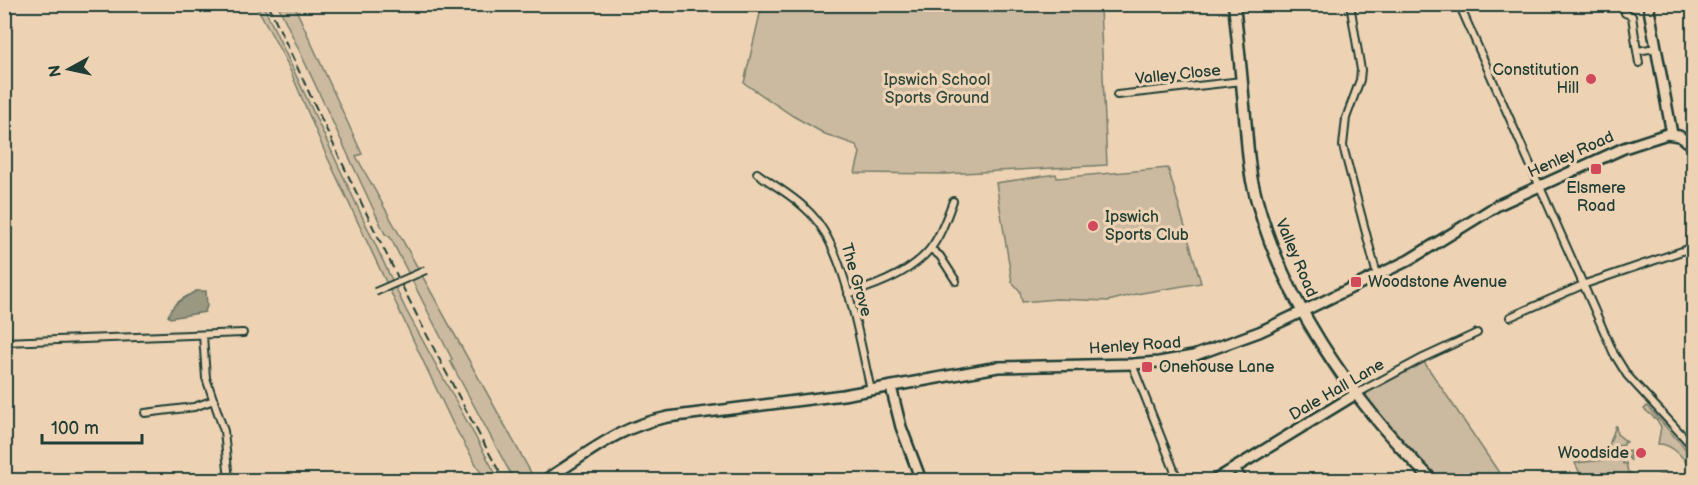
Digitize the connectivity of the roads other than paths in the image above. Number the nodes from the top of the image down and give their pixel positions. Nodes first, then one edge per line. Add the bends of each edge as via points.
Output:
1 (1234, 4) edge
2 (1350, 4) edge
3 (1460, 4) edge
4 (1648, 4) edge
5 (1625, 13) dead end
6 (1656, 48) junction
7 (1637, 51) junction
8 (1639, 63) dead end
9 (1242, 81) junction
10 (1117, 95) dead end
11 (1672, 134) junction
12 (1694, 146) edge
13 (757, 173) dead end
14 (1541, 186) junction
15 (953, 201) dead end
16 (1694, 247) edge
17 (931, 249) junction
18 (426, 270) dead end
19 (1377, 275) junction
20 (956, 281) dead end
21 (1585, 284) junction
22 (375, 292) dead end
23 (848, 294) junction
24 (1303, 311) junction
25 (1510, 317) dead end
26 (243, 333) dead end
27 (1477, 333) dead end
28 (203, 335) junction
29 (4, 342) edge
30 (1132, 364) junction
31 (891, 387) junction
32 (872, 390) junction
33 (1356, 394) junction
34 (214, 400) junction
35 (145, 413) dead end
36 (1694, 448) edge
37 (1235, 468) junction
38 (559, 472) junction
39 (229, 480) edge
40 (545, 480) edge
41 (565, 480) edge
42 (921, 480) edge
43 (1178, 480) edge
44 (1215, 480) edge
45 (1244, 480) edge
46 (1432, 480) edge

1 - 9 main road, Valley Road
2 - 19 street via 1361,70 1346,118 1343,146
3 - 14 street
4 - 6 street
5 - 7 street via 1632,16
6 - 7 street
6 - 11 street
7 - 8 street
9 - 10 street, Valley Close
9 - 24 main road, Valley Road via 1257,201
11 - 12 street
11 - 14 street, Henley Road via 1624,148
13 - 23 street, The Grove via 807,209 830,240
14 - 19 street, Henley Road via 1498,205
14 - 21 street
15 - 17 street
16 - 21 street
17 - 20 street
17 - 23 street via 881,284
18 - 22 street, bridge
19 - 24 street, Henley Road
21 - 25 street
21 - 36 street via 1623,369
23 - 32 street, The Grove
24 - 30 street, Henley Road via 1216,349
24 - 33 main road, Valley Road
26 - 28 street
27 - 33 street, Dale Hall Lane
28 - 29 street
28 - 34 street via 206,378
30 - 31 street, Henley Road via 998,367
30 - 43 street
31 - 32 street, Henley Road
31 - 42 street
32 - 38 street, Henley Road via 652,420 618,433
33 - 37 street, Dale Hall Lane
33 - 46 main road, Valley Road
34 - 35 street via 194,407
34 - 39 street via 224,431
37 - 44 street, Dale Hall Lane
37 - 45 street
38 - 40 street, Henley Road
38 - 41 street

